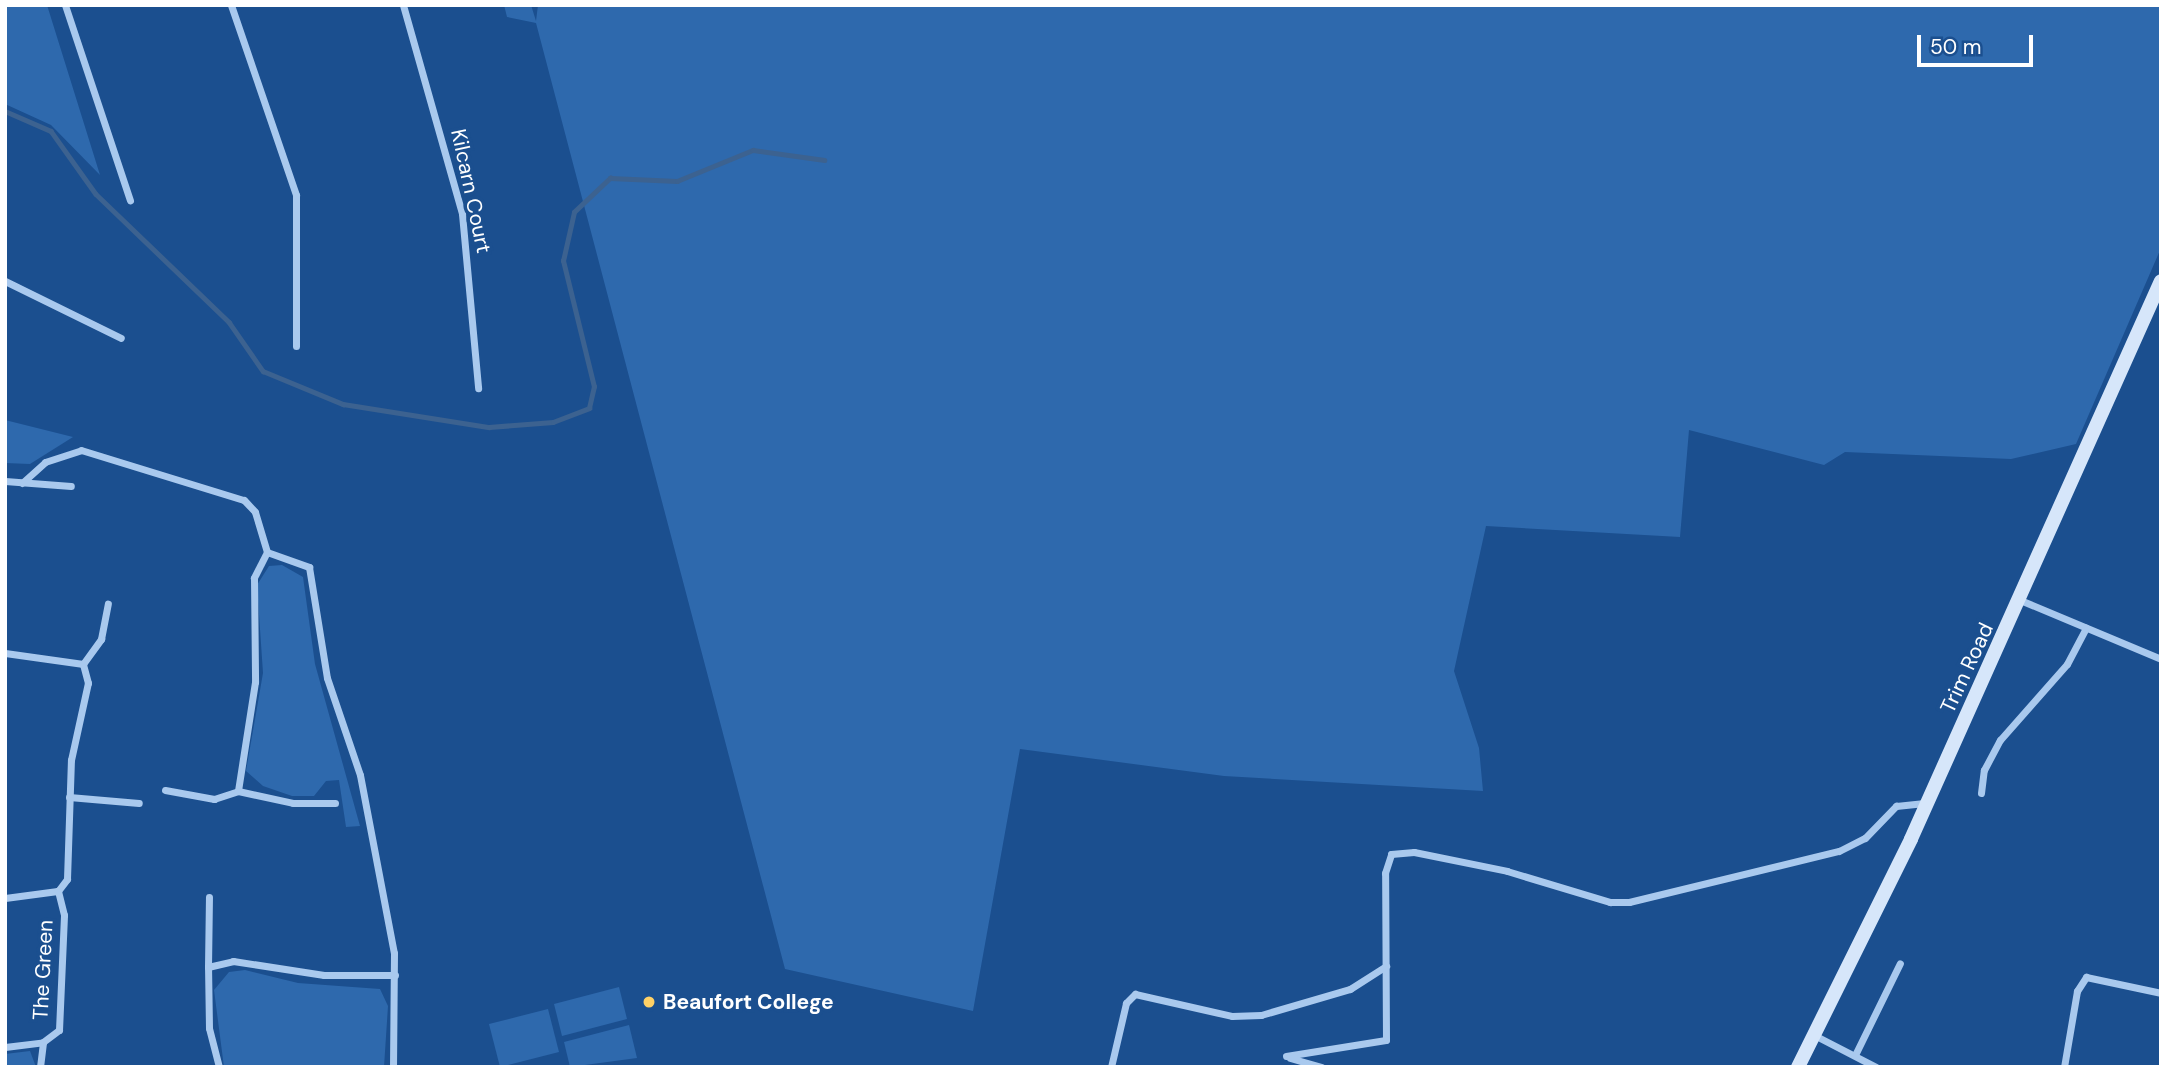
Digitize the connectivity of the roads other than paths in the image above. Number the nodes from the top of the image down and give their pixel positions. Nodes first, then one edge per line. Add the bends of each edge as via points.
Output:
1 (65, 5) edge
2 (231, 5) edge
3 (403, 5) edge
4 (130, 200) dead end
5 (5, 281) edge
6 (2161, 282) edge
7 (121, 338) dead end
8 (296, 346) dead end
9 (478, 388) dead end
10 (5, 481) edge
11 (22, 483) junction
12 (71, 486) dead end
13 (267, 552) junction
14 (2020, 600) junction
15 (108, 604) dead end
16 (2087, 628) junction
17 (5, 653) edge
18 (2161, 659) edge
19 (83, 664) junction
20 (165, 790) dead end
21 (238, 791) junction
22 (1981, 793) dead end
23 (69, 797) junction
24 (1928, 802) junction
25 (139, 803) dead end
26 (335, 803) dead end
27 (58, 891) junction
28 (209, 897) dead end
29 (5, 898) edge
30 (1900, 963) dead end
31 (1386, 966) junction
32 (208, 967) junction
33 (395, 975) junction
34 (2161, 993) edge
35 (1814, 1035) junction
36 (43, 1042) junction
37 (5, 1047) edge
38 (1855, 1055) junction
39 (1286, 1056) junction
40 (40, 1067) edge
41 (219, 1067) edge
42 (393, 1067) edge
43 (1111, 1067) edge
44 (1284, 1067) edge
45 (1321, 1067) edge
46 (1798, 1067) edge
47 (1876, 1067) edge
48 (2064, 1067) edge

1 - 4 street
2 - 8 street via 296,195
3 - 9 street, Kilcarn Court via 462,214
5 - 7 street
6 - 14 main road, Trim Road
10 - 11 street
11 - 12 street
11 - 13 street via 46,462 81,450 228,491 255,512
13 - 21 street via 254,578 256,682
13 - 33 street via 309,567 327,678 360,775
14 - 16 street
14 - 24 main road, Trim Road
15 - 19 street via 101,639
16 - 18 street
16 - 22 street via 2067,664 2000,740
17 - 19 street
19 - 23 street via 88,683
20 - 21 street via 214,799
21 - 26 street via 293,803
23 - 25 street
23 - 27 street via 69,865
24 - 31 street via 1896,806 1865,838 1839,850 1629,902 1610,902 1507,871 1414,852 1391,854
24 - 35 main road, Trim Road
27 - 29 street
27 - 36 street, The Green via 64,915 59,1030 53,1040
28 - 32 street
30 - 38 street
31 - 39 street via 1387,1040
31 - 43 street via 1350,989 1261,1015 1232,1016 1136,994 1126,1003
32 - 33 street via 233,961 324,975
32 - 41 street via 209,1028
33 - 42 street
34 - 48 street via 2086,977 2077,991
35 - 38 street
35 - 46 main road, Trim Road
36 - 37 street, The Green
36 - 40 street, The Green
38 - 47 street
39 - 44 street
39 - 45 street

